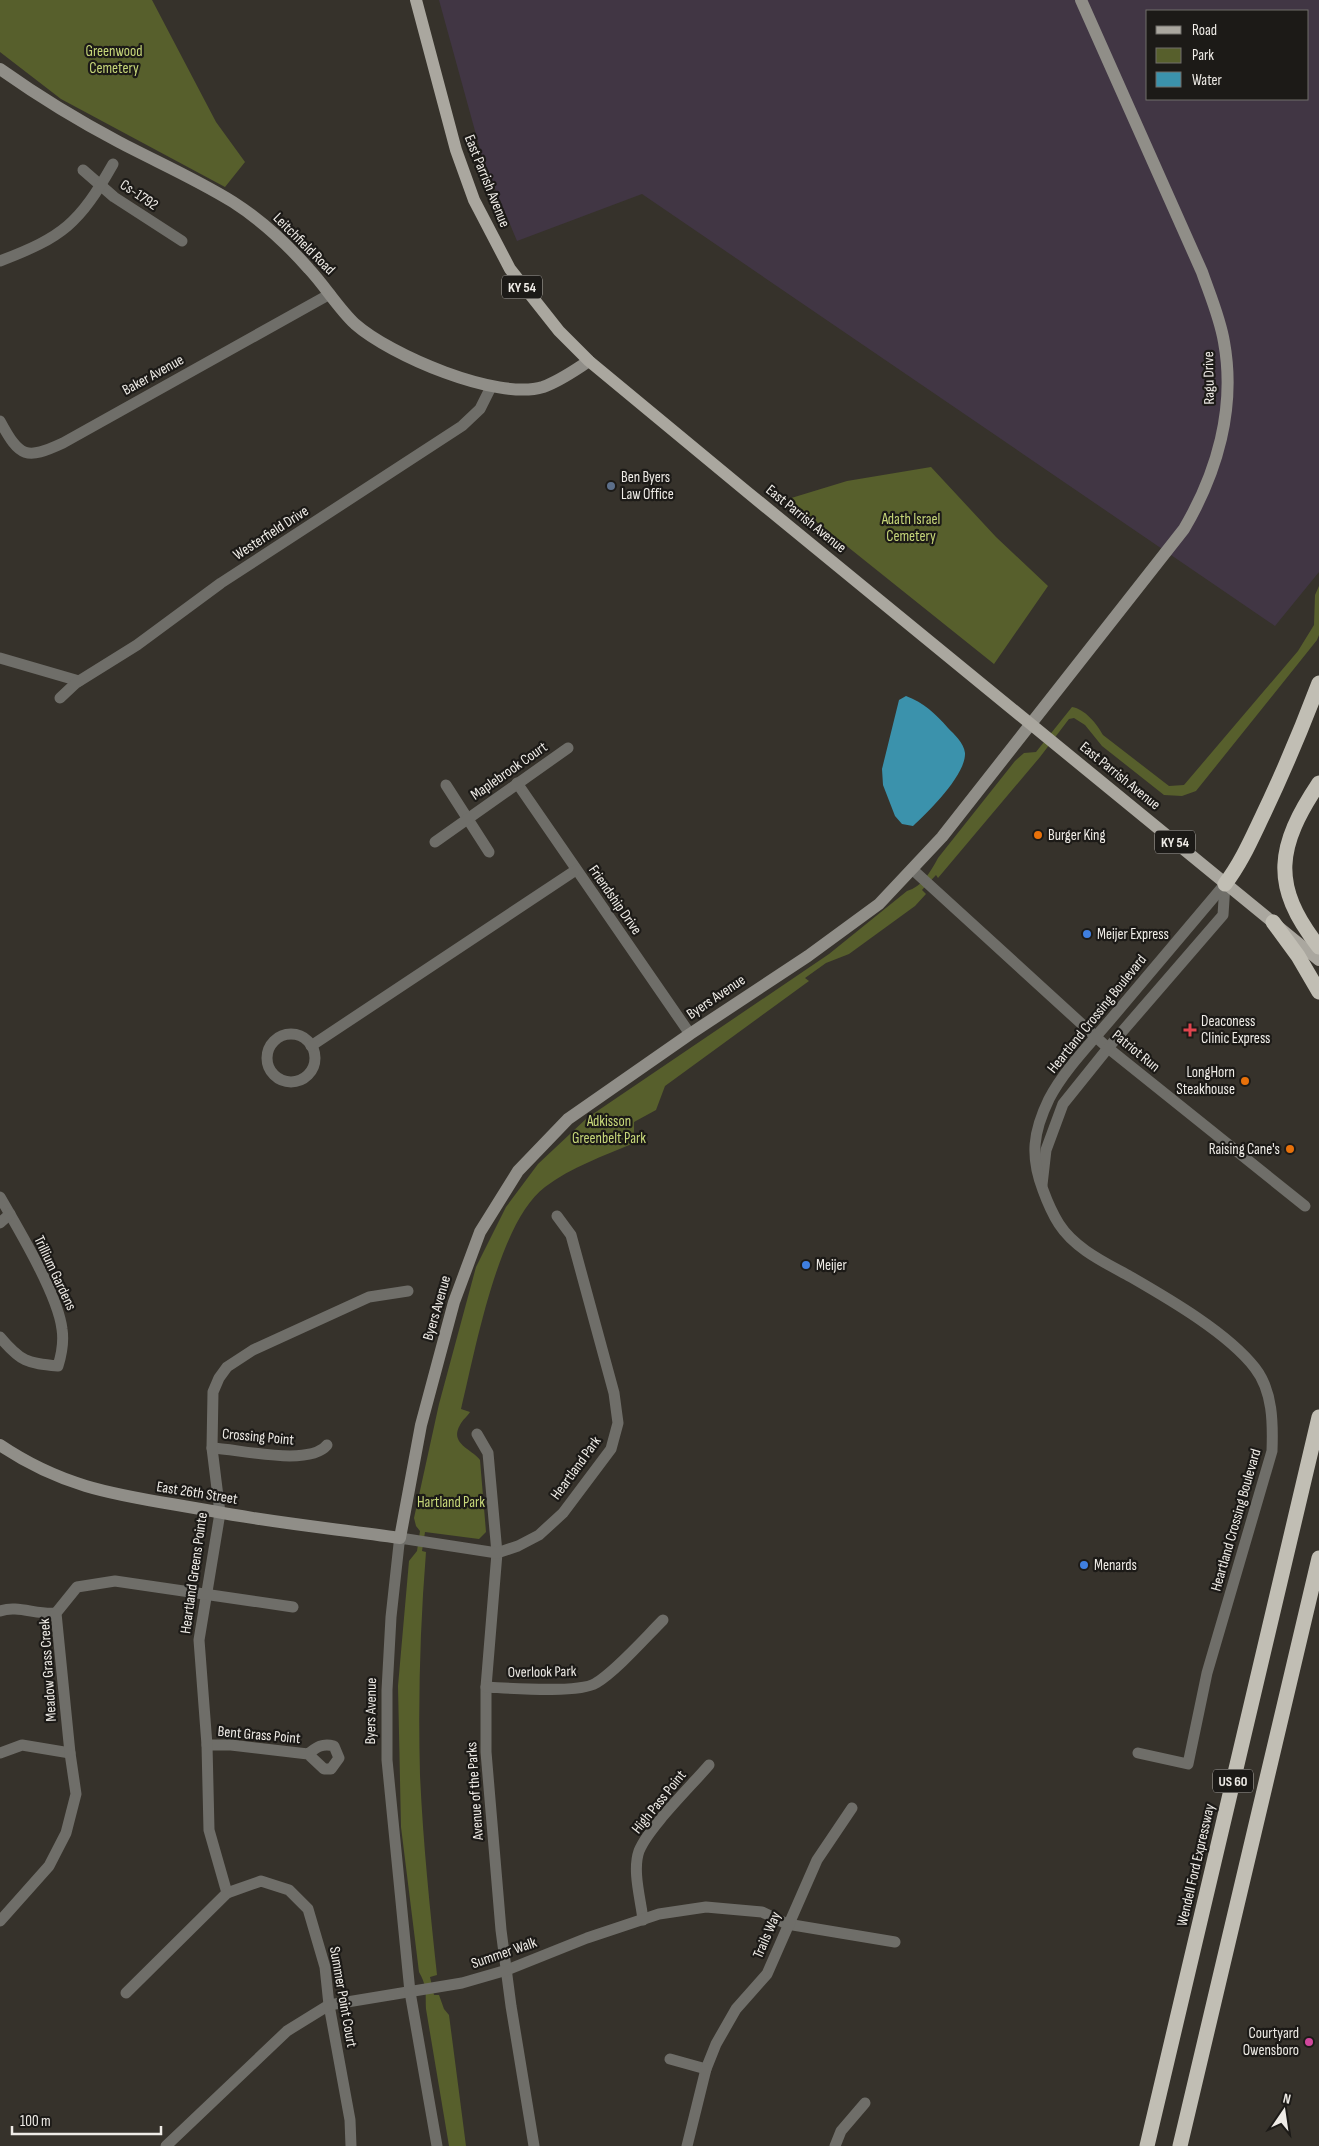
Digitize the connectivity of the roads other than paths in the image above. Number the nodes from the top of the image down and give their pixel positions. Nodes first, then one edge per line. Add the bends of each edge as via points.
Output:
1 (416, 0) edge
2 (1081, 0) edge
3 (0, 69) edge
4 (113, 164) dead end
5 (83, 170) dead end
6 (101, 186) junction
7 (182, 240) dead end
8 (0, 261) edge
9 (330, 294) junction
10 (589, 361) junction
11 (491, 387) junction
12 (0, 422) edge
13 (0, 658) edge
14 (79, 681) junction
15 (1319, 683) edge
16 (60, 698) dead end
17 (1031, 724) junction
18 (568, 748) dead end
19 (517, 783) junction
20 (1319, 783) edge
21 (446, 785) dead end
22 (466, 819) junction
23 (435, 842) dead end
24 (489, 852) dead end
25 (912, 869) junction
26 (576, 870) junction
27 (1225, 884) junction
28 (1273, 922) junction
29 (1319, 947) edge
30 (1319, 960) edge
31 (1319, 992) edge
32 (690, 1034) junction
33 (1096, 1037) junction
34 (311, 1046) junction
35 (1108, 1048) junction
36 (1042, 1186) junction
37 (0, 1197) edge
38 (1305, 1206) dead end
39 (10, 1214) junction
40 (557, 1216) dead end
41 (0, 1223) edge
42 (408, 1291) dead end
43 (0, 1337) edge
44 (1319, 1417) edge
45 (477, 1434) dead end
46 (0, 1445) edge
47 (327, 1445) dead end
48 (212, 1448) junction
49 (220, 1513) junction
50 (400, 1538) junction
51 (497, 1553) junction
52 (1319, 1558) edge
53 (207, 1596) junction
54 (1319, 1601) edge
55 (293, 1607) dead end
56 (0, 1611) edge
57 (56, 1613) junction
58 (663, 1620) dead end
59 (486, 1687) junction
60 (1277, 1733) junction
61 (207, 1745) junction
62 (0, 1753) edge
63 (70, 1753) junction
64 (1138, 1753) dead end
65 (308, 1754) dead end
66 (709, 1765) dead end
67 (852, 1808) dead end
68 (227, 1893) junction
69 (643, 1920) junction
70 (0, 1921) edge
71 (788, 1924) junction
72 (895, 1942) dead end
73 (507, 1970) junction
74 (410, 1992) junction
75 (126, 1993) dead end
76 (329, 2006) junction
77 (670, 2059) dead end
78 (706, 2069) junction
79 (865, 2103) dead end
80 (166, 2146) edge
81 (351, 2146) edge
82 (437, 2146) edge
83 (534, 2146) edge
84 (687, 2146) edge
85 (835, 2146) edge
86 (1147, 2146) edge
87 (1180, 2146) edge

1 - 10 main road, East Parrish Avenue / KY 54 via 456,150 485,224 525,291
2 - 17 street, Ragu Drive via 1202,272 1224,341 1227,389 1215,463 1184,530
3 - 9 street, Leitchfield Road via 48,103 234,203 281,240
4 - 6 street
5 - 6 street, Cs-1792
6 - 7 street, Cs-1792
6 - 8 street via 86,208 60,233 39,246
9 - 11 street, Leitchfield Road via 354,322 393,350
9 - 12 street, Baker Avenue via 41,453 31,454 16,447
10 - 11 street, Leitchfield Road via 543,387 519,390
10 - 17 main road, East Parrish Avenue / KY 54
11 - 14 street, Westerfield Drive via 480,409 462,426 221,583 137,645
13 - 14 street
14 - 16 street, Westerfield Drive
15 - 27 highway via 1272,796 1238,866
17 - 25 street, Byers Avenue via 942,838
17 - 27 main road, East Parrish Avenue / KY 54
18 - 19 street, Maplebrook Court
19 - 22 street, Maplebrook Court
19 - 26 street, Friendship Drive
20 - 29 highway via 1296,820 1284,860 1287,893 1304,928
21 - 22 street, Maplebrook Court
22 - 23 street, Maplebrook Court
22 - 24 street, Maplebrook Court
25 - 32 street, Byers Avenue via 879,904 808,956
25 - 33 street, Patriot Run
26 - 32 street, Friendship Drive
26 - 34 street
27 - 28 main road, East Parrish Avenue / KY 54
27 - 33 street, Heartland Crossing Boulevard
27 - 35 street, Heartland Crossing Boulevard via 1223,915
28 - 30 main road, East Parrish Avenue / KY 54
28 - 31 highway
32 - 50 street, Byers Avenue via 568,1119 518,1171 491,1210 470,1254 454,1302 422,1425
33 - 35 street, Patriot Run
33 - 36 street, Heartland Crossing Boulevard via 1058,1084 1038,1125 1034,1162
34 - 34 street via 314,1053 312,1069 301,1080 294,1082 278,1078 268,1067 267,1051 276,1038 299,1035
35 - 36 street, Heartland Crossing Boulevard via 1063,1104 1049,1139
35 - 38 street, Patriot Run
36 - 64 street, Heartland Crossing Boulevard via 1059,1224 1071,1239 1230,1343 1256,1370 1269,1399 1273,1424 1272,1451 1207,1673 1188,1764
37 - 39 street, Trillium Gardens
39 - 41 street
39 - 43 street, Trillium Gardens via 44,1278 60,1317 63,1343 58,1366 30,1363 10,1349
40 - 51 street, Heartland Park via 571,1235 596,1325 614,1393 618,1423 616,1437 598,1468 563,1513 526,1543
42 - 48 street, Heartland Greens Pointe via 369,1297 253,1350 227,1367 213,1392
44 - 86 highway, Wendell Ford Expressway / US 60
45 - 51 street, Avenue of the Parks via 488,1452
46 - 49 street, East 26th Street via 54,1476 99,1492
47 - 48 street, Crossing Point via 322,1451 303,1456
48 - 49 street, Heartland Greens Pointe
49 - 50 street, East 26th Street
49 - 53 street, Heartland Greens Pointe
50 - 51 street, Heartland Park
50 - 74 street, Byers Avenue via 390,1616 387,1760
51 - 59 street, Avenue of the Parks
52 - 60 highway, US 60
53 - 55 street, Meadow Grass Creek
53 - 57 street, Meadow Grass Creek via 115,1581 77,1587
53 - 61 street, Heartland Greens Pointe via 198,1640
54 - 60 highway
56 - 57 street via 8,1608
57 - 63 street, Meadow Grass Creek
58 - 59 street, Overlook Park via 595,1684 536,1690
59 - 73 street, Avenue of the Parks via 486,1752
60 - 87 highway, US 60
61 - 65 street, Bent Grass Point
61 - 68 street, Heartland Greens Pointe via 209,1830
62 - 63 street via 22,1746
63 - 70 street, Meadow Grass Creek via 76,1794 66,1833 49,1866
66 - 69 street, High Pass Point via 650,1833 639,1852 637,1866
67 - 71 street, Trails Way via 816,1860
68 - 75 street, Summer Point Court
68 - 76 street, Summer Point Court via 261,1881 289,1890 308,1909 325,1967
69 - 71 street, Summer Walk via 706,1906 762,1912
69 - 73 street, Summer Walk
71 - 72 street, Summer Walk
71 - 78 street, Trails Way via 767,1974 736,2009
73 - 74 street, Summer Walk via 462,1983
73 - 83 street, Avenue of the Parks
74 - 76 street, Summer Walk
74 - 82 street, Byers Avenue
76 - 80 street, Summer Walk via 287,2031
76 - 81 street, Summer Point Court via 350,2120
77 - 78 street
78 - 84 street, Trails Way
79 - 85 street via 841,2131

